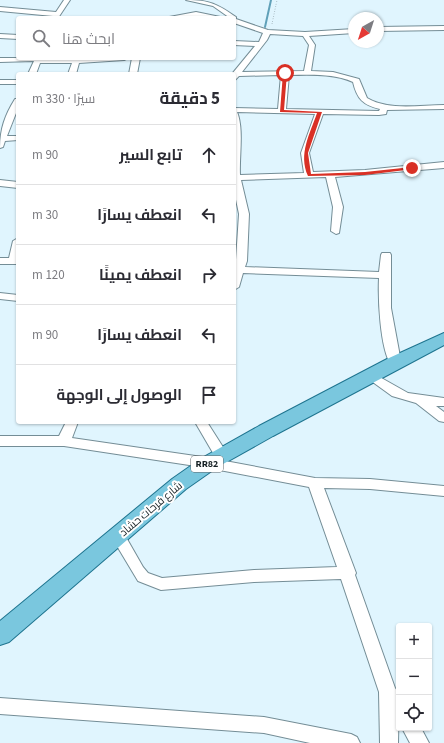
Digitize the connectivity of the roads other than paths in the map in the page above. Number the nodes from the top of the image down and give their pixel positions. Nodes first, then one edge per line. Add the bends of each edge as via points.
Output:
1 (67, 0) edge
2 (189, 0) edge
3 (0, 9) edge
4 (56, 16) edge
5 (182, 16) edge
6 (209, 16) edge
7 (230, 16) edge
8 (236, 20) edge
9 (444, 28) edge
10 (384, 29) edge
11 (348, 31) edge
12 (266, 32) junction
13 (305, 34) junction
14 (0, 36) edge
15 (16, 37) edge
16 (236, 43) edge
17 (260, 44) junction
18 (0, 60) edge
19 (38, 60) edge
20 (92, 60) edge
21 (136, 60) edge
22 (76, 61) junction
23 (33, 72) edge
24 (73, 72) edge
25 (133, 72) edge
26 (285, 73) junction
27 (307, 74) junction
28 (236, 75) edge
29 (236, 77) edge
30 (0, 82) edge
31 (16, 82) edge
32 (16, 104) edge
33 (384, 106) junction
34 (444, 107) edge
35 (236, 110) edge
36 (282, 111) junction
37 (320, 112) junction
38 (11, 113) junction
39 (0, 114) edge
40 (236, 129) edge
41 (16, 138) edge
42 (1, 142) edge
43 (236, 146) edge
44 (444, 165) edge
45 (330, 174) junction
46 (309, 175) junction
47 (236, 178) edge
48 (236, 182) edge
49 (0, 183) edge
50 (16, 185) edge
51 (336, 231) dead end
52 (386, 255) dead end
53 (15, 261) edge
54 (0, 262) edge
55 (240, 270) junction
56 (383, 275) junction
57 (236, 281) edge
58 (0, 296) edge
59 (16, 298) edge
60 (444, 338) edge
61 (395, 362) junction
62 (369, 375) junction
63 (420, 400) junction
64 (444, 402) edge
65 (444, 418) edge
66 (71, 424) edge
67 (202, 424) edge
68 (0, 441) edge
69 (64, 441) junction
70 (215, 459) junction
71 (315, 483) junction
72 (444, 491) edge
73 (118, 536) junction
74 (348, 573) junction
75 (0, 635) edge
76 (388, 692) junction
77 (396, 704) edge
78 (0, 706) edge
79 (413, 731) edge
80 (351, 743) edge
81 (389, 743) edge
82 (420, 743) edge

1 - 4 street
2 - 7 street via 215,5
3 - 4 street
5 - 6 street
8 - 12 street
9 - 10 street
11 - 13 street
12 - 13 street
12 - 17 street
13 - 27 street via 312,45
14 - 15 street
16 - 17 street
17 - 28 street via 244,58
18 - 19 street
19 - 22 street
19 - 23 street
20 - 22 street
21 - 25 street
22 - 24 street
26 - 27 street
26 - 29 street
26 - 36 street
27 - 33 street via 353,78 365,101
30 - 31 street
32 - 38 street
33 - 34 street
33 - 37 street via 379,113
35 - 36 street
36 - 37 street
37 - 46 street via 305,153
38 - 39 street
38 - 42 street
40 - 43 street
41 - 42 street
44 - 45 street
45 - 46 street
45 - 51 street via 338,207
46 - 47 street
48 - 55 street via 244,214
49 - 50 street
52 - 56 street
53 - 54 street
55 - 56 street
55 - 57 street
56 - 61 street via 389,341
58 - 59 street
60 - 61 main road, شارع فرحات حشاد / RR82
61 - 62 main road, شارع فرحات حشاد / RR82
62 - 63 street via 400,395
62 - 70 main road, شارع فرحات حشاد / RR82
63 - 64 street
63 - 65 street
66 - 69 street
67 - 70 street
68 - 69 street
69 - 70 street
70 - 71 street
70 - 73 main road, شارع فرحات حشاد / RR82 via 179,484
71 - 72 street via 370,484
71 - 74 street
73 - 74 street via 140,574 151,582 161,584
73 - 75 main road, شارع فرحات حشاد / RR82
74 - 76 street via 355,602
76 - 77 street
76 - 81 street
78 - 80 street via 257,724
79 - 82 street

